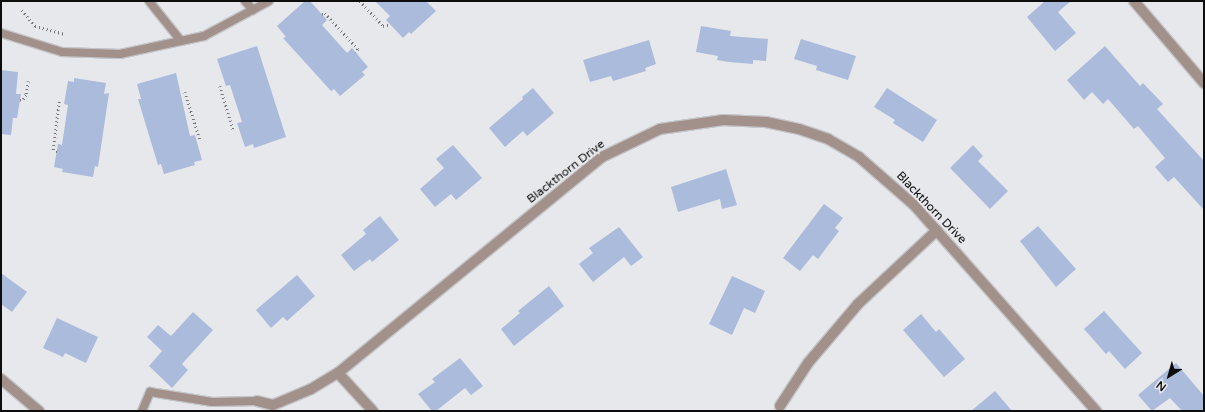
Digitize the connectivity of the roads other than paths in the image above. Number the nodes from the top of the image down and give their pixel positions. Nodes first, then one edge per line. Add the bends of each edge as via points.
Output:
1 (149, 1) edge
2 (245, 1) edge
3 (269, 1) edge
4 (1134, 1) edge
5 (253, 10) junction
6 (1, 33) edge
7 (181, 41) junction
8 (1204, 83) edge
9 (937, 230) junction
10 (338, 373) junction
11 (1, 379) edge
12 (257, 401) joint
13 (780, 406) dead end
14 (40, 411) edge
15 (142, 411) edge
16 (373, 411) edge
17 (1096, 411) edge

1 - 7 lane
2 - 5 lane
3 - 5 lane
4 - 8 street
5 - 7 lane via 204,36
6 - 7 lane via 62,52 120,54
9 - 10 street, Blackthorn Drive via 860,157 828,139 766,122 723,120 660,129 602,157
9 - 13 street via 858,304 808,363
9 - 17 street, Blackthorn Drive
10 - 12 street, Blackthorn Drive via 311,389 273,405
10 - 16 street
11 - 14 street
12 - 15 lane via 212,402 150,392

